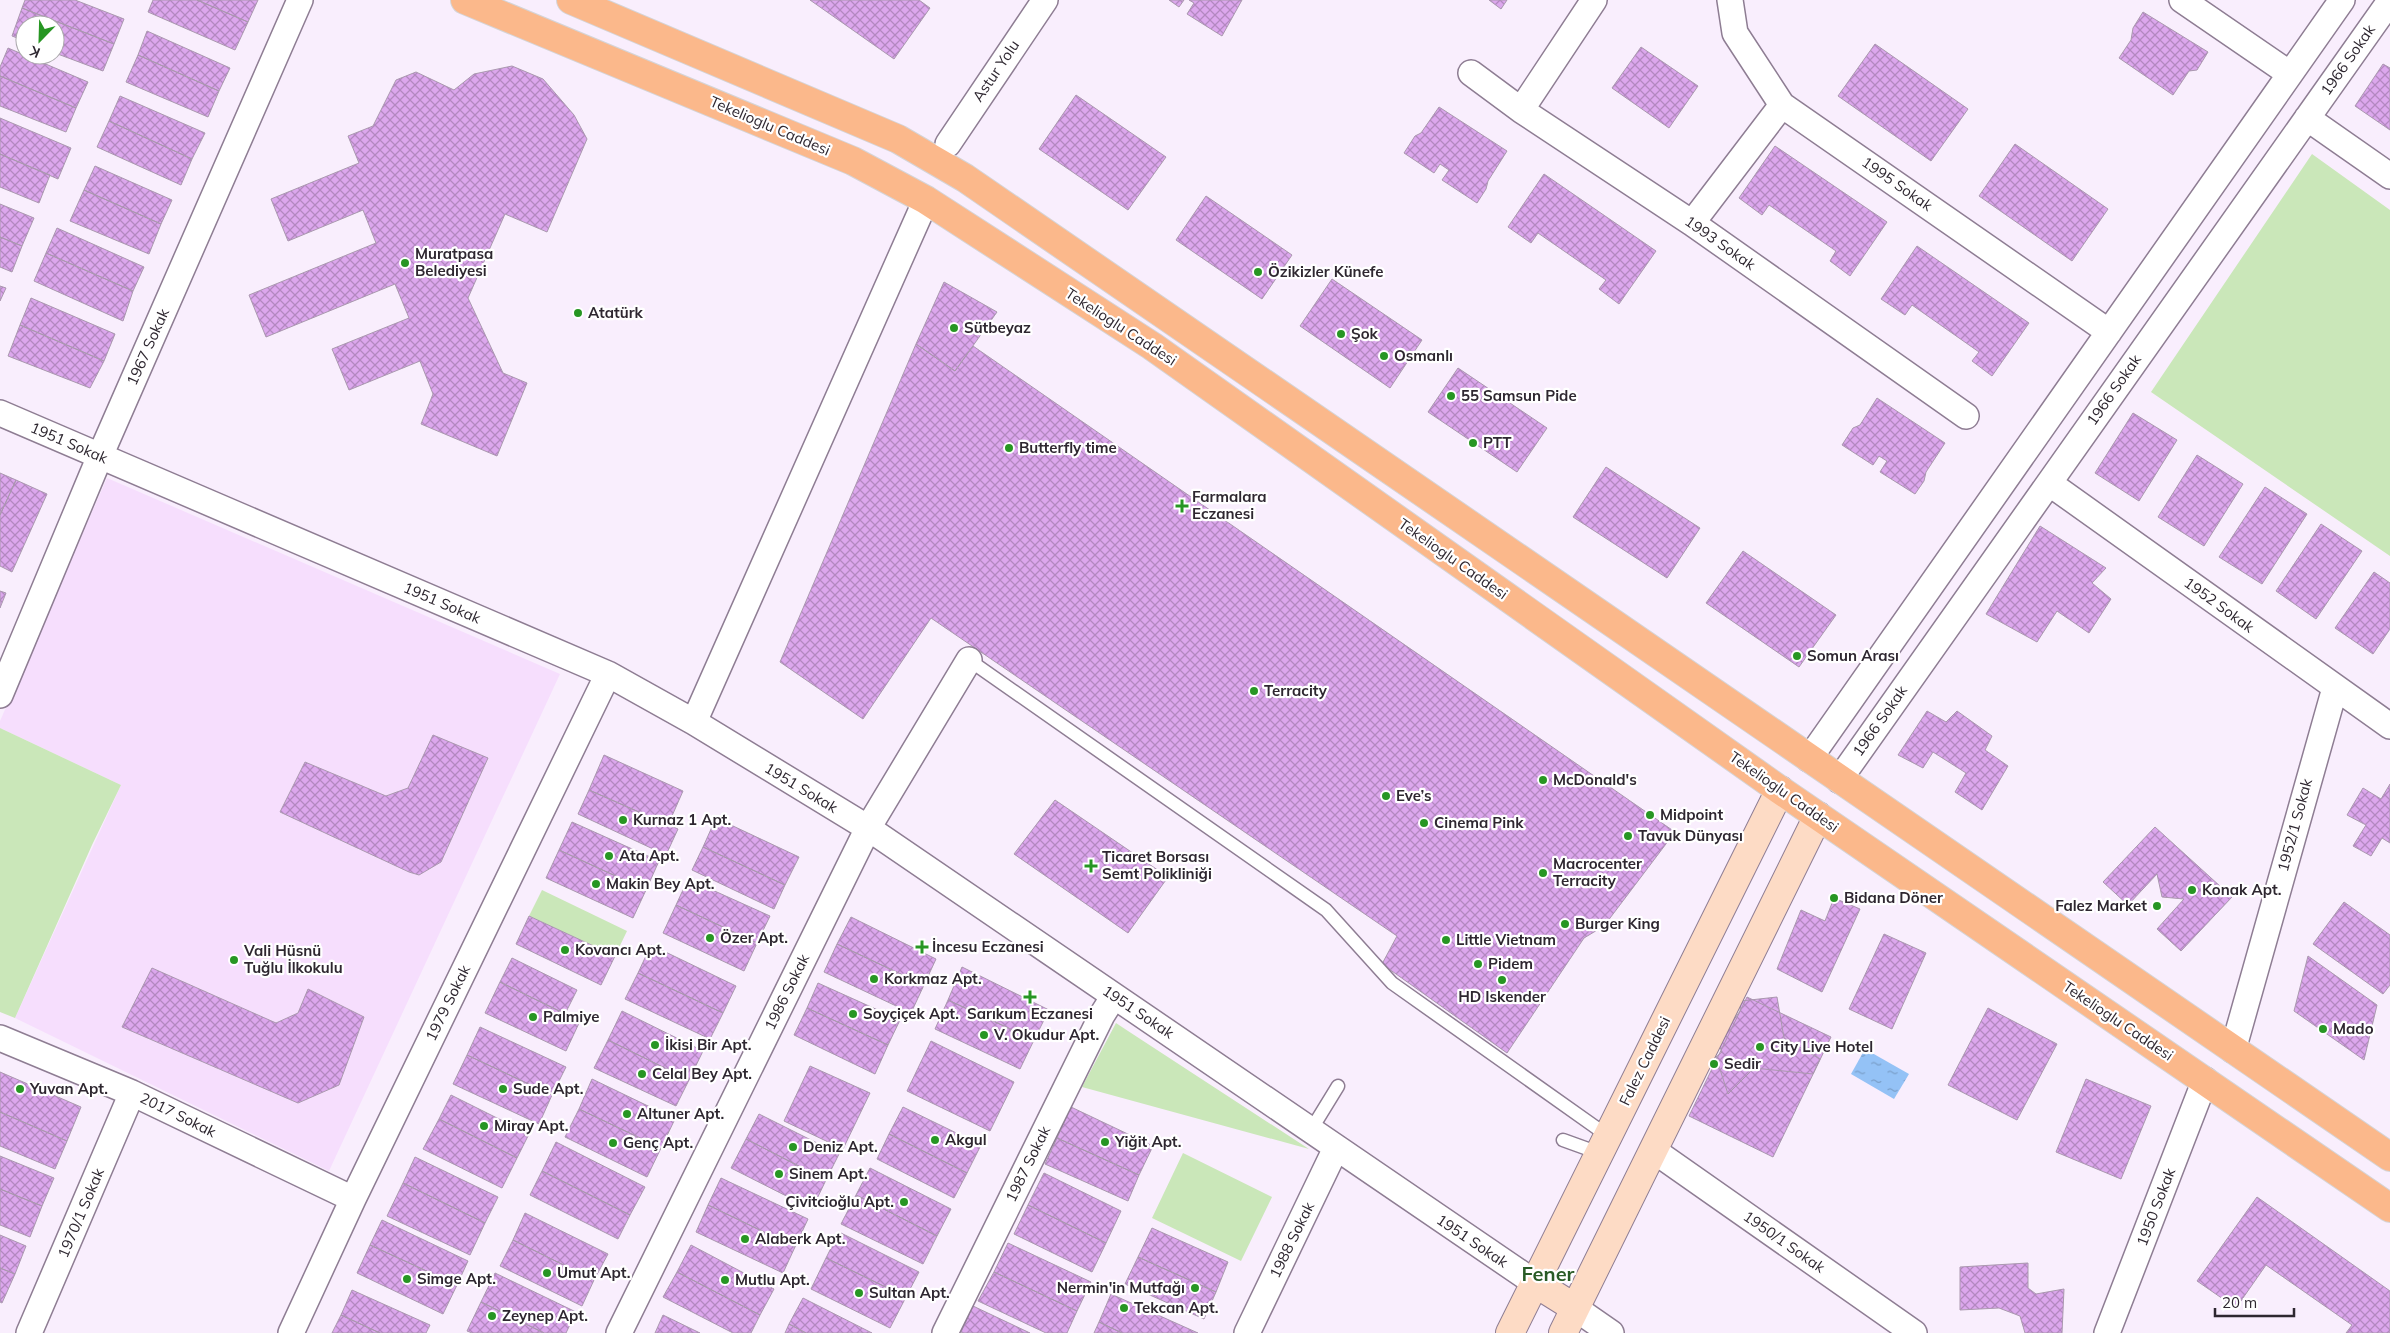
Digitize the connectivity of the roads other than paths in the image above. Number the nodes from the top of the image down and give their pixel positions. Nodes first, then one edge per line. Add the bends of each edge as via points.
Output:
1 (300, 0) edge
2 (465, 0) edge
3 (571, 0) edge
4 (1045, 0) edge
5 (1594, 0) edge
6 (1730, 0) edge
7 (2182, 0) edge
8 (2342, 0) edge
9 (2390, 1) edge
10 (1471, 73) dead end
11 (2290, 74) junction
12 (1782, 104) junction
13 (1521, 110) junction
14 (2307, 118) junction
15 (948, 144) dead end
16 (2390, 176) edge
17 (926, 200) junction
18 (1692, 223) junction
19 (2109, 332) junction
20 (0, 413) edge
21 (1966, 416) dead end
22 (100, 456) junction
23 (2049, 482) junction
24 (969, 660) joint
25 (608, 674) junction
26 (2335, 688) junction
27 (0, 695) edge
28 (694, 722) junction
29 (2390, 726) edge
30 (1809, 759) junction
31 (1839, 780) junction
32 (1780, 790) junction
33 (1818, 816) junction
34 (868, 828) junction
35 (1114, 996) junction
36 (0, 1038) edge
37 (2233, 1050) junction
38 (2205, 1080) junction
39 (1338, 1086) dead end
40 (132, 1093) junction
41 (1311, 1130) junction
42 (1563, 1140) dead end
43 (1603, 1145) junction
44 (1336, 1148) junction
45 (1653, 1150) junction
46 (2390, 1157) edge
47 (352, 1199) junction
48 (2390, 1208) edge
49 (1535, 1283) junction
50 (1576, 1308) junction
51 (29, 1333) edge
52 (291, 1333) edge
53 (619, 1333) edge
54 (945, 1333) edge
55 (1247, 1333) edge
56 (1510, 1333) edge
57 (1563, 1333) edge
58 (1611, 1333) edge
59 (1914, 1333) edge
60 (2106, 1333) edge

1 - 22 street, 1967 Sokak
2 - 17 main road, Tekelioglu Caddesi via 853,161
3 - 30 main road via 898,139 965,178
4 - 15 street, Astur Yolu
5 - 13 street
6 - 12 street, 1995 Sokak via 1735,33
7 - 11 street
8 - 11 street
9 - 14 street, 1966 Sokak
10 - 13 street, 1993 Sokak
11 - 19 street
12 - 18 street
12 - 19 street, 1995 Sokak
13 - 18 street, 1993 Sokak
14 - 16 street
14 - 23 street, 1966 Sokak
17 - 28 street
17 - 32 main road, Tekelioglu Caddesi via 1152,346
18 - 21 street, 1993 Sokak
19 - 30 street
20 - 22 street, 1951 Sokak
22 - 25 street, 1951 Sokak
22 - 27 street, 1967 Sokak
23 - 26 street, 1952 Sokak
23 - 31 street, 1966 Sokak
24 - 34 street, 1986 Sokak
24 - 43 lane via 1326,910 1392,983
25 - 28 street, 1951 Sokak
25 - 47 street, 1979 Sokak
26 - 29 street, 1952 Sokak
26 - 37 street, 1952/1 Sokak
28 - 34 street, 1951 Sokak
30 - 31 main road
31 - 37 main road
32 - 33 main road, Tekelioglu Caddesi
32 - 43 street, Falez Caddesi
33 - 38 main road, Tekelioglu Caddesi
33 - 45 street
34 - 35 street, 1951 Sokak
34 - 53 street, 1986 Sokak
35 - 41 street, 1951 Sokak
35 - 54 street, 1987 Sokak
36 - 40 street, 2017 Sokak
37 - 46 main road
38 - 48 main road, Tekelioglu Caddesi
38 - 60 street, 1950 Sokak
39 - 41 lane
40 - 47 street, 2017 Sokak
40 - 51 street, 1970/1 Sokak
41 - 44 street, 1951 Sokak
42 - 43 lane
43 - 49 street, Falez Caddesi
44 - 49 street, 1951 Sokak
44 - 55 street, 1988 Sokak
45 - 50 street
45 - 59 street, 1950/1 Sokak
47 - 52 street, 1979 Sokak
49 - 50 street
49 - 56 street, Falez Caddesi
50 - 57 street
50 - 58 street

